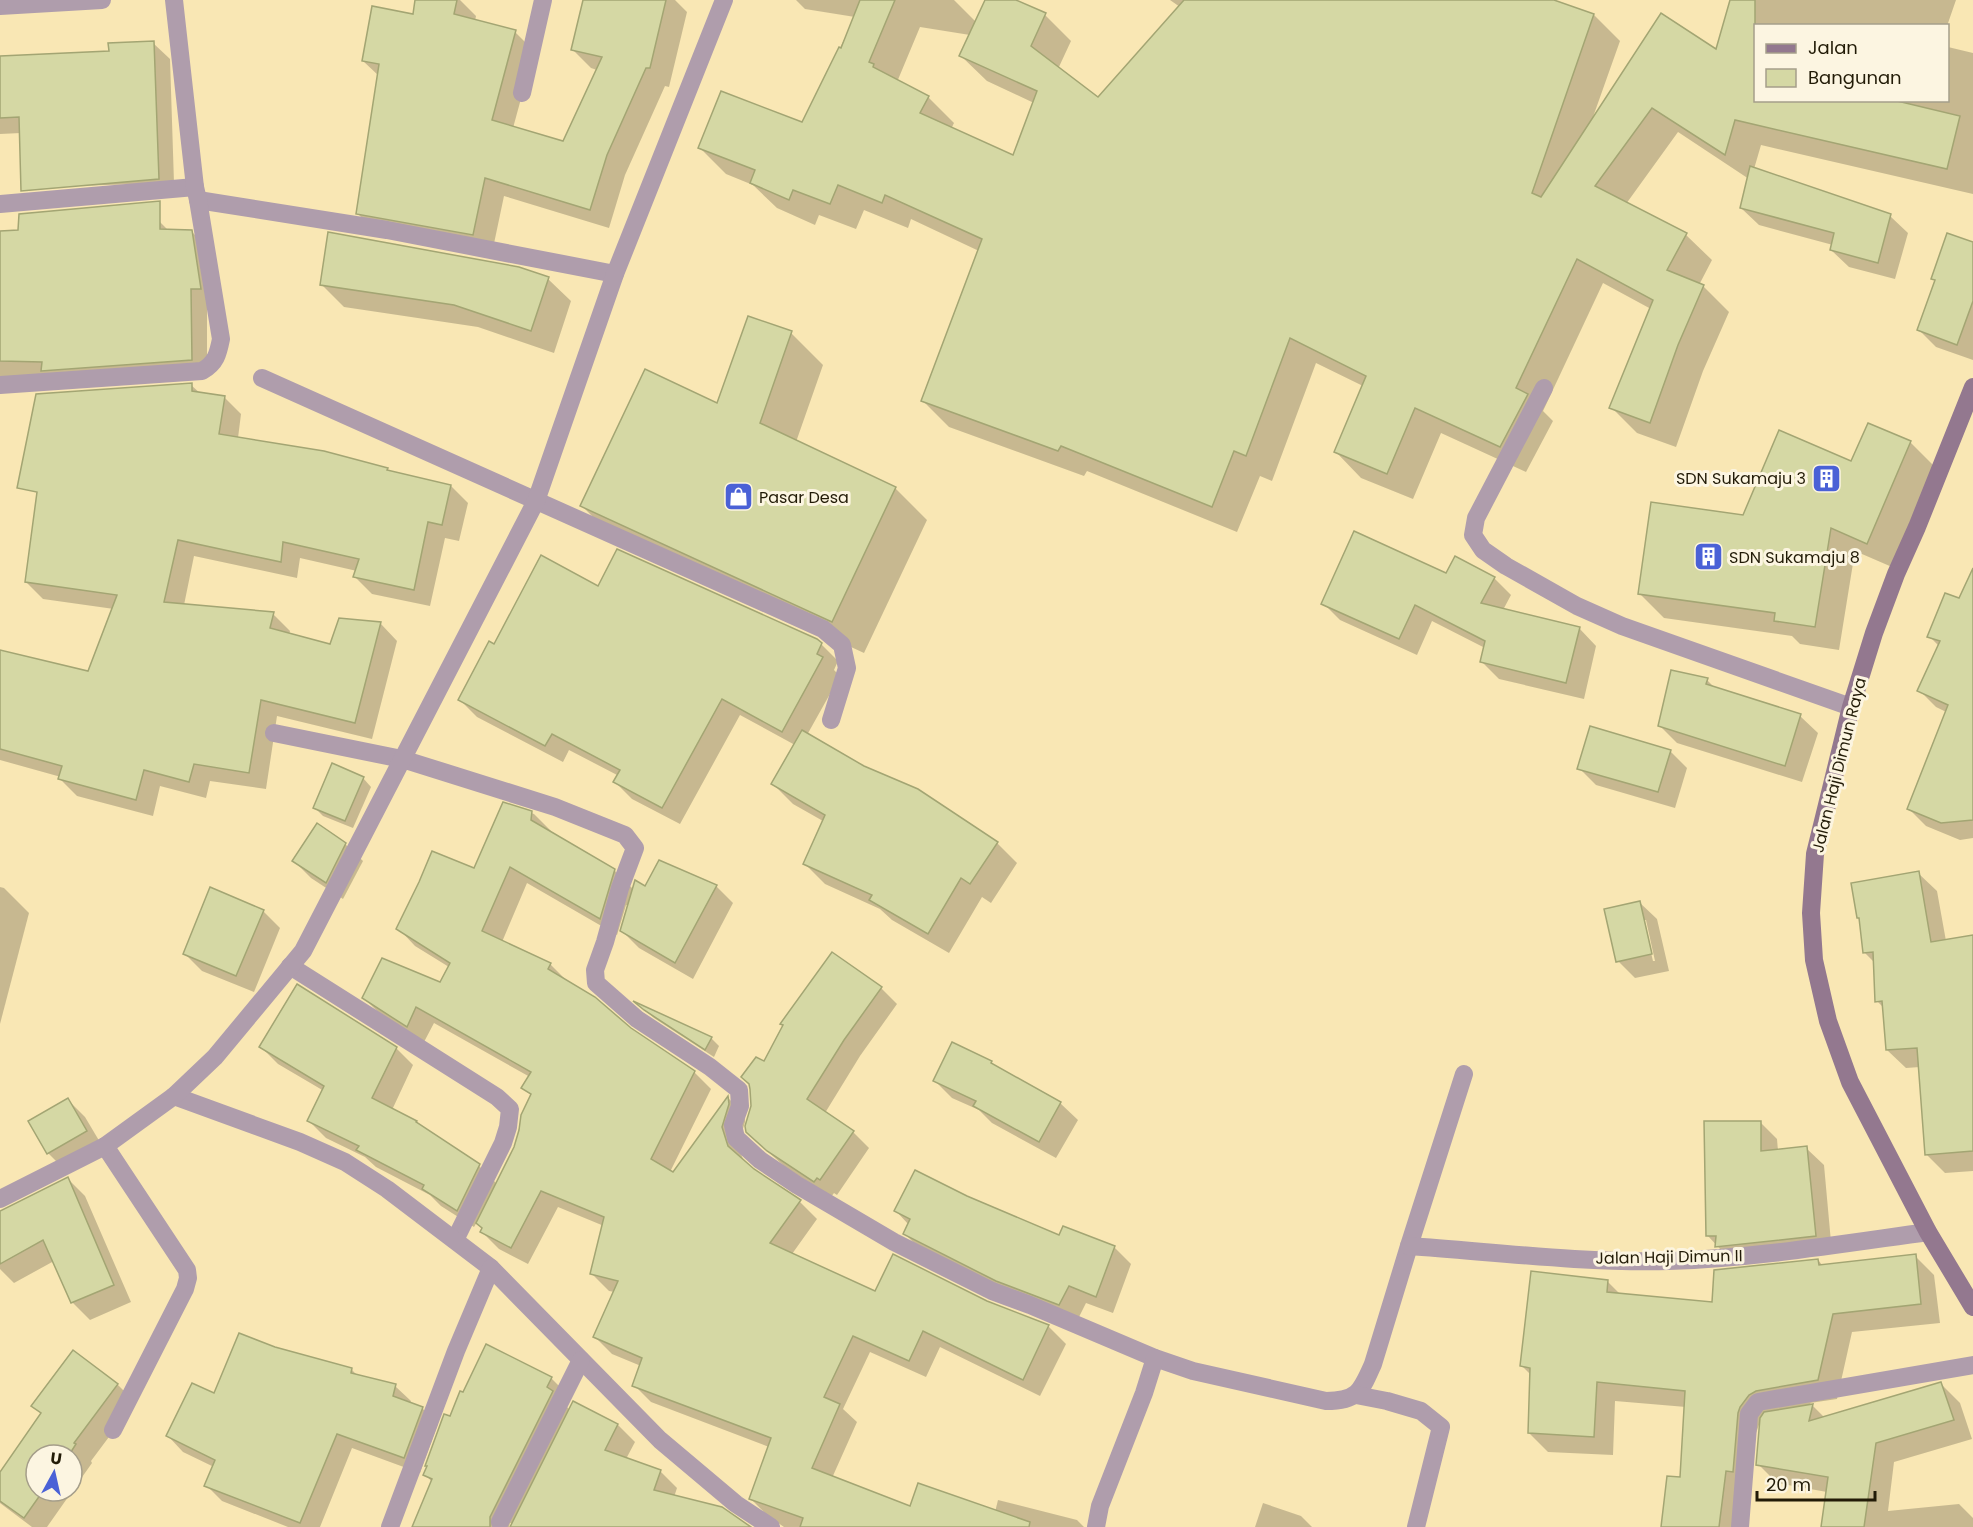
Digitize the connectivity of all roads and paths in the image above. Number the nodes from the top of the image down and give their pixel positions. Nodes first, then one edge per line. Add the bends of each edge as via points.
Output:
1 (102, 0) edge
2 (174, 0) edge
3 (543, 0) edge
4 (724, 0) edge
5 (0, 6) edge
6 (522, 93) dead end
7 (196, 194) junction
8 (0, 204) edge
9 (615, 274) junction
10 (262, 378) dead end
11 (0, 385) edge
12 (1973, 387) edge
13 (1544, 388) dead end
14 (536, 501) junction
15 (1851, 707) junction
16 (831, 720) dead end
17 (274, 733) dead end
18 (402, 759) junction
19 (290, 966) junction
20 (1464, 1074) dead end
21 (174, 1096) junction
22 (105, 1146) junction
23 (0, 1198) edge
24 (1928, 1232) junction
25 (455, 1240) junction
26 (1409, 1246) junction
27 (491, 1268) junction
28 (1973, 1307) edge
29 (1155, 1358) junction
30 (581, 1360) junction
31 (1973, 1365) edge
32 (1356, 1395) junction
33 (113, 1430) dead end
34 (500, 1522) dead end
35 (390, 1527) edge
36 (771, 1527) edge
37 (1096, 1527) edge
38 (1416, 1527) edge
39 (1740, 1527) edge

1 - 5 street
2 - 7 street
3 - 6 street
4 - 9 street
7 - 8 street
7 - 9 street
7 - 11 street via 221,339 218,356 211,366 202,371
9 - 14 street
10 - 14 street
12 - 15 street, Jalan Haji Dimun Raya via 1896,574
13 - 15 street via 1476,518 1473,535 1483,550 1577,606 1622,626
14 - 16 street via 823,629 842,645 847,668
14 - 18 street
15 - 24 street, Jalan Haji Dimun Raya via 1815,854 1811,913 1815,960 1828,1021 1850,1082
17 - 18 street
18 - 19 street via 303,951
18 - 29 street via 555,807 625,835 635,848 595,970 596,983 637,1019 739,1089 740,1106 733,1125 736,1138 760,1160 894,1242 992,1291
19 - 21 street via 215,1057
19 - 25 street via 507,1104 510,1116 503,1143
20 - 26 street
21 - 22 street
21 - 25 street via 345,1162
22 - 23 street
22 - 33 street via 188,1278
24 - 26 street, Jalan Haji Dimun II via 1737,1258 1667,1261
24 - 28 street, Jalan Haji Dimun Raya
25 - 27 street
26 - 32 street via 1374,1364
27 - 30 street
27 - 35 street
29 - 32 street via 1193,1371 1326,1401 1344,1401
29 - 37 street via 1100,1506
30 - 34 street
30 - 36 street via 660,1440 736,1504
31 - 39 street via 1758,1402 1749,1414
32 - 38 street via 1421,1411 1441,1426

